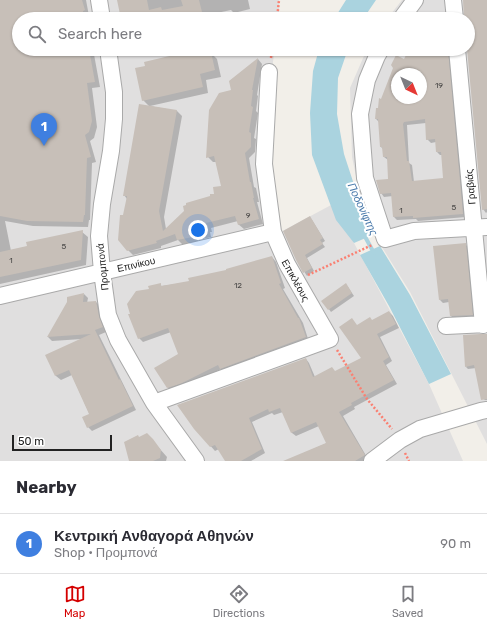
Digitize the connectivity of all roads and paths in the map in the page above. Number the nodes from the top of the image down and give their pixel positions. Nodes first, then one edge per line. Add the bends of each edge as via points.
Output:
1 (99, 0) edge
2 (279, 0) edge
3 (415, 0) edge
4 (453, 0) edge
5 (101, 12) edge
6 (278, 12) edge
7 (406, 12) edge
8 (454, 12) edge
9 (109, 56) edge
10 (377, 56) edge
11 (458, 56) edge
12 (269, 72) dead end
13 (481, 228) edge
14 (273, 232) junction
15 (386, 239) junction
16 (102, 272) junction
17 (311, 274) dead end
18 (0, 296) edge
19 (485, 324) edge
20 (446, 326) dead end
21 (330, 340) junction
22 (154, 403) junction
23 (487, 410) edge
24 (400, 440) junction
25 (196, 461) edge
26 (372, 461) edge
27 (409, 461) edge

1 - 5 street
2 - 6 path
3 - 7 street
4 - 8 street
9 - 16 street, Προμπονά via 114,92 114,119 112,151 102,210
10 - 15 street via 367,80 360,114 365,178
11 - 13 street, Γραβιάς
12 - 14 street, Επικλέους via 264,164
13 - 15 street via 414,231
13 - 19 street, Γραβιάς
14 - 16 street, Επινίκου
14 - 21 street, Επικλέους via 287,264
15 - 17 path
16 - 18 street, Επινίκου
16 - 22 street, Προμπονά via 108,315 118,340
19 - 20 street
21 - 22 street
21 - 24 path via 367,399
22 - 25 street, Προμπονά
23 - 24 street via 420,429
24 - 26 street
24 - 27 path

